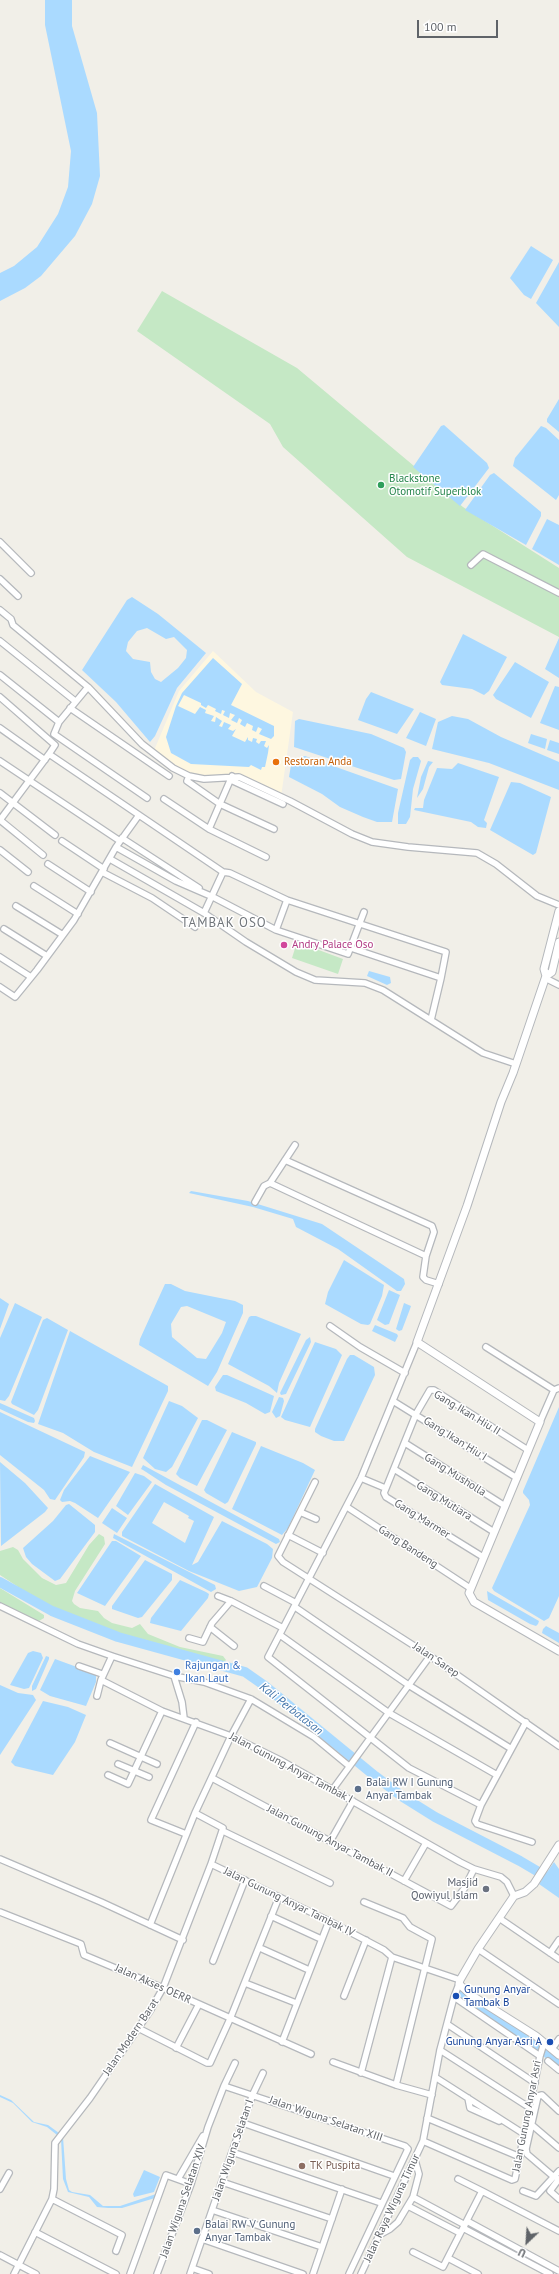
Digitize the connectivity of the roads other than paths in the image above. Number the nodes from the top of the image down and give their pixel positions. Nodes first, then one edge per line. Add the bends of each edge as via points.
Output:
1 (0, 543) edge
2 (471, 565) dead end
3 (31, 573) dead end
4 (0, 579) edge
5 (559, 593) edge
6 (18, 596) dead end
7 (0, 610) edge
8 (0, 641) edge
9 (0, 675) edge
10 (88, 687) junction
11 (0, 697) edge
12 (75, 701) junction
13 (70, 708) junction
14 (59, 722) junction
15 (0, 728) edge
16 (49, 754) junction
17 (45, 760) junction
18 (0, 762) edge
19 (169, 776) dead end
20 (189, 776) junction
21 (232, 778) junction
22 (28, 782) junction
23 (0, 792) edge
24 (147, 798) dead end
25 (164, 799) dead end
26 (14, 802) junction
27 (220, 804) junction
28 (283, 804) dead end
29 (139, 815) junction
30 (0, 820) edge
31 (209, 829) junction
32 (274, 830) dead end
33 (55, 835) dead end
34 (121, 839) junction
35 (62, 841) dead end
36 (116, 847) junction
37 (0, 850) edge
38 (43, 854) dead end
39 (266, 857) dead end
40 (110, 859) junction
41 (48, 864) dead end
42 (103, 871) junction
43 (28, 872) dead end
44 (223, 872) junction
45 (34, 886) dead end
46 (91, 892) junction
47 (212, 897) junction
48 (287, 900) junction
49 (559, 905) edge
50 (16, 906) dead end
51 (559, 911) edge
52 (364, 912) dead end
53 (78, 914) junction
54 (204, 914) junction
55 (360, 923) junction
56 (196, 927) dead end
57 (4, 928) dead end
58 (276, 930) junction
59 (63, 936) junction
60 (559, 942) edge
61 (351, 948) junction
62 (48, 956) junction
63 (0, 958) edge
64 (31, 977) junction
65 (545, 977) junction
66 (441, 978) junction
67 (559, 985) edge
68 (0, 987) edge
69 (431, 1020) junction
70 (516, 1064) junction
71 (295, 1145) dead end
72 (285, 1160) junction
73 (270, 1184) junction
74 (255, 1202) dead end
75 (426, 1256) junction
76 (438, 1284) junction
77 (330, 1326) dead end
78 (417, 1342) junction
79 (486, 1347) dead end
80 (405, 1373) junction
81 (556, 1389) edge
82 (393, 1401) junction
83 (416, 1414) junction
84 (540, 1422) junction
85 (406, 1443) junction
86 (528, 1450) junction
87 (394, 1469) junction
88 (361, 1478) junction
89 (517, 1478) junction
90 (315, 1482) dead end
91 (384, 1488) junction
92 (505, 1506) junction
93 (347, 1507) junction
94 (300, 1512) junction
95 (316, 1519) dead end
96 (494, 1532) junction
97 (288, 1535) junction
98 (320, 1552) junction
99 (483, 1558) junction
100 (308, 1578) junction
101 (264, 1586) dead end
102 (470, 1588) junction
103 (218, 1596) dead end
104 (231, 1601) junction
105 (295, 1605) junction
106 (0, 1606) edge
107 (210, 1627) junction
108 (281, 1627) junction
109 (280, 1635) junction
110 (189, 1638) dead end
111 (234, 1646) dead end
112 (559, 1651) edge
113 (112, 1656) junction
114 (430, 1656) junction
115 (79, 1666) dead end
116 (174, 1676) junction
117 (102, 1677) junction
118 (410, 1686) junction
119 (97, 1696) dead end
120 (251, 1699) junction
121 (162, 1711) junction
122 (390, 1714) junction
123 (184, 1718) junction
124 (196, 1722) junction
125 (526, 1722) junction
126 (233, 1737) junction
127 (370, 1739) junction
128 (110, 1743) dead end
129 (559, 1746) edge
130 (510, 1748) junction
131 (140, 1756) junction
132 (118, 1764) dead end
133 (157, 1764) dead end
134 (350, 1765) junction
135 (133, 1770) junction
136 (108, 1775) dead end
137 (497, 1775) junction
138 (149, 1778) dead end
139 (212, 1778) junction
140 (333, 1789) junction
141 (353, 1801) junction
142 (481, 1805) junction
143 (195, 1813) junction
144 (223, 1831) junction
145 (186, 1834) junction
146 (331, 1840) junction
147 (532, 1842) dead end
148 (426, 1843) junction
149 (559, 1845) edge
150 (0, 1859) edge
151 (211, 1864) junction
152 (474, 1869) junction
153 (245, 1880) junction
154 (404, 1881) junction
155 (330, 1883) dead end
156 (514, 1896) junction
157 (278, 1897) junction
158 (364, 1902) dead end
159 (0, 1912) edge
160 (271, 1916) junction
161 (499, 1918) junction
162 (329, 1921) junction
163 (150, 1925) junction
164 (321, 1939) junction
165 (182, 1940) junction
166 (366, 1940) junction
167 (559, 1940) edge
168 (260, 1948) junction
169 (478, 1949) junction
170 (550, 1953) junction
171 (392, 1957) junction
172 (559, 1959) edge
173 (213, 1961) dead end
174 (424, 1969) junction
175 (309, 1970) junction
176 (245, 1982) junction
177 (459, 1982) junction
178 (163, 1988) junction
179 (344, 1996) dead end
180 (454, 1996) junction
181 (296, 2003) junction
182 (199, 2004) junction
183 (559, 2004) edge
184 (230, 2019) junction
185 (447, 2024) junction
186 (138, 2028) junction
187 (559, 2039) edge
188 (282, 2042) junction
189 (544, 2045) junction
190 (176, 2048) junction
191 (552, 2049) junction
192 (440, 2050) junction
193 (311, 2054) dead end
194 (540, 2055) junction
195 (559, 2055) edge
196 (548, 2061) dead end
197 (333, 2062) dead end
198 (235, 2063) dead end
199 (559, 2070) edge
200 (263, 2073) dead end
201 (361, 2073) junction
202 (434, 2077) junction
203 (535, 2083) junction
204 (396, 2085) junction
205 (224, 2086) junction
206 (253, 2094) junction
207 (432, 2095) junction
208 (530, 2108) junction
209 (559, 2111) edge
210 (427, 2118) junction
211 (243, 2123) junction
212 (532, 2125) junction
213 (208, 2127) junction
214 (524, 2134) junction
215 (423, 2141) junction
216 (405, 2146) joint
217 (559, 2148) edge
218 (232, 2152) junction
219 (520, 2156) junction
220 (415, 2160) junction
221 (559, 2171) edge
222 (9, 2173) dead end
223 (394, 2176) junction
224 (557, 2178) edge
225 (178, 2179) junction
226 (458, 2179) dead end
227 (222, 2182) junction
228 (191, 2184) junction
229 (0, 2189) edge
230 (342, 2189) junction
231 (482, 2191) junction
232 (523, 2191) dead end
233 (413, 2197) junction
234 (52, 2199) junction
235 (559, 2199) edge
236 (381, 2203) junction
237 (408, 2206) junction
238 (212, 2210) junction
239 (332, 2219) junction
240 (464, 2227) junction
241 (559, 2231) edge
242 (35, 2232) junction
243 (379, 2235) junction
244 (202, 2239) junction
245 (322, 2247) junction
246 (116, 2251) dead end
247 (413, 2252) dead end
248 (0, 2255) edge
249 (448, 2258) junction
250 (18, 2265) junction
251 (191, 2271) edge
252 (559, 2271) edge
253 (14, 2274) edge
254 (36, 2274) edge
255 (116, 2274) edge
256 (130, 2274) edge
257 (157, 2274) edge
258 (209, 2274) edge
259 (303, 2274) edge
260 (313, 2274) edge
261 (349, 2274) edge
262 (361, 2274) edge
263 (478, 2274) edge
264 (550, 2274) edge

1 - 3 street
2 - 5 street via 483,554
4 - 6 street
7 - 10 street via 11,619 13,625
8 - 12 street
9 - 14 street
10 - 12 street
10 - 20 street via 142,744 173,768
11 - 16 street via 55,745
12 - 13 street
13 - 14 street
13 - 19 street
14 - 24 street via 54,734
15 - 17 street
16 - 17 street
16 - 29 street
17 - 22 street
18 - 22 street
20 - 21 street
20 - 27 street via 187,781
21 - 27 street
21 - 28 street
21 - 49 street via 248,781 372,842 477,853 496,864 537,896
22 - 26 street
22 - 34 street via 36,784
23 - 26 street
25 - 31 street
26 - 30 street
26 - 33 street
27 - 31 street
27 - 32 street
29 - 34 street
29 - 44 street
30 - 38 street
31 - 39 street
34 - 36 street
34 - 47 street
35 - 42 street
36 - 40 street
36 - 47 street via 176,881
37 - 43 street
40 - 42 street
40 - 54 street
41 - 46 street
42 - 46 street
42 - 56 street via 152,898
44 - 47 street
44 - 48 street
45 - 53 street
46 - 53 street
47 - 54 street
47 - 58 street
48 - 55 street
48 - 58 street
50 - 59 street
51 - 65 street via 544,969
52 - 55 street
53 - 59 street
54 - 69 street via 296,972 315,980 365,983 383,990
55 - 61 street
55 - 66 street via 446,952
57 - 62 street
58 - 61 street via 348,954
59 - 62 street
60 - 65 street via 552,972
61 - 66 street
62 - 64 street
63 - 64 street
64 - 68 street via 15,996
65 - 67 street
65 - 70 street
66 - 69 street
69 - 70 street via 483,1053
70 - 76 street via 500,1102
71 - 72 street
72 - 73 street
72 - 75 street via 432,1226 434,1232
73 - 74 street via 264,1186
73 - 75 street
75 - 76 street via 423,1277
76 - 78 street
77 - 80 street
78 - 80 street
78 - 84 street
79 - 81 street
80 - 82 street
81 - 84 street
82 - 83 street, Gang Ikan Hiu I
82 - 88 street
83 - 85 street, Gang Marmer
83 - 86 street, Gang Ikan Hiu II via 430,1390 434,1390
83 - 89 street, Gang Ikan Hiu I
84 - 86 street
85 - 87 street, Gang Marmer
85 - 92 street, Gang Musholla
86 - 89 street
87 - 91 street, Gang Marmer
87 - 96 street, Gang Mutiara
88 - 91 street
88 - 93 street
89 - 92 street
90 - 94 street
91 - 99 street, Gang Marmer via 386,1497
92 - 96 street
93 - 98 street
93 - 102 street, Gang Bandeng
94 - 95 street
94 - 97 street
96 - 99 street
97 - 98 street
97 - 100 street, Jalan Sarep via 278,1556
98 - 100 street
99 - 102 street
100 - 105 street
100 - 114 street, Jalan Sarep
101 - 105 street
102 - 112 street via 469,1592 474,1602
103 - 104 street
104 - 107 street
104 - 108 street
105 - 108 street
105 - 118 street
106 - 113 street via 78,1644
107 - 110 street via 203,1642
107 - 111 street
108 - 109 street
109 - 122 street
109 - 127 street via 269,1659
113 - 116 street
113 - 117 street
114 - 118 street
114 - 125 street, Jalan Sarep
115 - 117 street, Jalan Gunung Anyar Tambak I
116 - 120 street via 204,1682
116 - 123 street
117 - 119 street
117 - 121 street, Jalan Gunung Anyar Tambak I
118 - 122 street
118 - 130 street
120 - 126 street
120 - 134 street via 314,1737
121 - 123 street, Jalan Gunung Anyar Tambak I
121 - 131 street
122 - 127 street
122 - 137 street
123 - 124 street, Jalan Gunung Anyar Tambak I
124 - 126 street, Jalan Gunung Anyar Tambak I
124 - 145 street via 151,1820
125 - 129 street, Jalan Sarep
125 - 130 street
126 - 139 street
126 - 140 street, Jalan Gunung Anyar Tambak I
127 - 134 street
127 - 142 street via 409,1768
128 - 131 street
130 - 137 street
131 - 133 street
131 - 135 street
132 - 135 street
134 - 140 street
135 - 136 street via 128,1784
135 - 138 street
137 - 142 street
139 - 143 street
139 - 146 street, Jalan Gunung Anyar Tambak II
140 - 141 street, Jalan Gunung Anyar Tambak I
141 - 146 street
141 - 148 street, Jalan Gunung Anyar Tambak I
142 - 147 street via 475,1820 477,1824
143 - 144 street via 221,1827
143 - 145 street
144 - 151 street, Jalan Gunung Anyar Tambak IV
144 - 155 street
145 - 163 street
146 - 154 street, Jalan Gunung Anyar Tambak II
148 - 152 street, Jalan Gunung Anyar Tambak I
148 - 154 street
149 - 156 street via 534,1884 525,1892
150 - 163 street
151 - 153 street, Jalan Gunung Anyar Tambak IV
151 - 165 street, Jalan Modern Barat
152 - 154 street, Jalan Gunung Anyar Tambak II via 453,1906
152 - 156 street, Jalan Gunung Anyar Tambak I via 501,1877 508,1882
153 - 157 street, Jalan Gunung Anyar Tambak IV
153 - 173 street
156 - 161 street
157 - 160 street
157 - 162 street, Jalan Gunung Anyar Tambak IV
158 - 174 street via 400,1917 410,1927 431,1937 432,1942
159 - 178 street, Jalan Akses OERR via 81,1944 84,1955
160 - 164 street
160 - 168 street
161 - 169 street
161 - 170 street
162 - 164 street
162 - 166 street, Jalan Gunung Anyar Tambak IV
163 - 165 street
164 - 175 street
165 - 178 street, Jalan Modern Barat
166 - 171 street, Jalan Gunung Anyar Tambak IV
166 - 179 street
167 - 170 street
168 - 175 street
168 - 176 street
169 - 177 street
169 - 183 street
170 - 172 street
171 - 174 street, Jalan Gunung Anyar Tambak IV
171 - 201 street
174 - 177 street, Jalan Gunung Anyar Tambak IV
174 - 204 street
175 - 181 street
176 - 181 street
176 - 184 street
177 - 180 street, Jalan Raya Wiguna Timur
177 - 189 street via 471,1995
178 - 182 street, Jalan Akses OERR
178 - 186 street, Jalan Modern Barat
180 - 185 street, Jalan Raya Wiguna Timur
180 - 194 street, Jalan Gunung Anyar Asri
181 - 188 street
182 - 184 street, Jalan Akses OERR
182 - 190 street
184 - 188 street, Jalan Akses OERR
184 - 190 street via 210,2063
185 - 192 street, Jalan Raya Wiguna Timur
185 - 203 street
186 - 190 street
186 - 234 street, Jalan Modern Barat via 54,2146
187 - 191 street
188 - 193 street, Jalan Akses OERR
189 - 191 street
189 - 194 street, Jalan Gunung Anyar Asri
191 - 195 street
192 - 202 street, Jalan Raya Wiguna Timur
192 - 208 street
194 - 203 street, Jalan Gunung Anyar Asri
196 - 199 street
197 - 201 street
198 - 205 street, Jalan Wiguna Selatan XIV
200 - 206 street, Jalan Wiguna Selatan I
201 - 204 street
202 - 207 street, Jalan Raya Wiguna Timur
202 - 214 street
203 - 208 street, Jalan Gunung Anyar Asri
204 - 207 street
205 - 206 street, Jalan Wiguna Selatan XIII
205 - 213 street, Jalan Wiguna Selatan XIV
206 - 211 street, Jalan Wiguna Selatan I
206 - 216 street, Jalan Wiguna Selatan XIII
207 - 210 street, Jalan Raya Wiguna Timur
208 - 214 street, Jalan Gunung Anyar Asri
209 - 212 street via 542,2095 538,2096
210 - 215 street, Jalan Raya Wiguna Timur
210 - 219 street
211 - 218 street, Jalan Wiguna Selatan I
211 - 223 street
212 - 217 street
212 - 224 street via 526,2148 527,2154
213 - 225 street, Jalan Wiguna Selatan XIV
213 - 228 street, Jalan Wiguna Selatan XIV
214 - 219 street, Jalan Gunung Anyar Asri
215 - 219 street, Jalan Gunung Anyar Asri via 512,2180 515,2179
215 - 220 street, Jalan Raya Wiguna Timur
216 - 223 street, Jalan Raya Wiguna Timur via 408,2152
218 - 227 street, Jalan Wiguna Selatan I
218 - 230 street
220 - 233 street via 419,2174
220 - 243 street, Jalan Raya Wiguna Timur
221 - 224 street
222 - 229 street
223 - 236 street, Jalan Raya Wiguna Timur
224 - 232 street via 537,2195
224 - 235 street via 550,2191
225 - 228 street
225 - 256 street via 166,2175
226 - 231 street
227 - 238 street, Jalan Wiguna Selatan I
227 - 239 street
228 - 257 street, Jalan Wiguna Selatan XIV
230 - 236 street
230 - 239 street
231 - 240 street
231 - 241 street
233 - 237 street
233 - 240 street
234 - 242 street, Jalan Modern Barat
234 - 246 street via 122,2235
236 - 261 street, Jalan Raya Wiguna Timur
237 - 240 street
237 - 243 street via 398,2222
238 - 244 street, Jalan Wiguna Selatan I
238 - 245 street
239 - 245 street
240 - 249 street
240 - 252 street
240 - 264 street
242 - 250 street, Jalan Modern Barat
242 - 255 street
243 - 262 street, Jalan Raya Wiguna Timur
244 - 251 street, Jalan Wiguna Selatan I
244 - 259 street
245 - 260 street
247 - 249 street via 443,2268
248 - 250 street
249 - 263 street
250 - 253 street, Jalan Modern Barat
250 - 254 street
251 - 258 street

